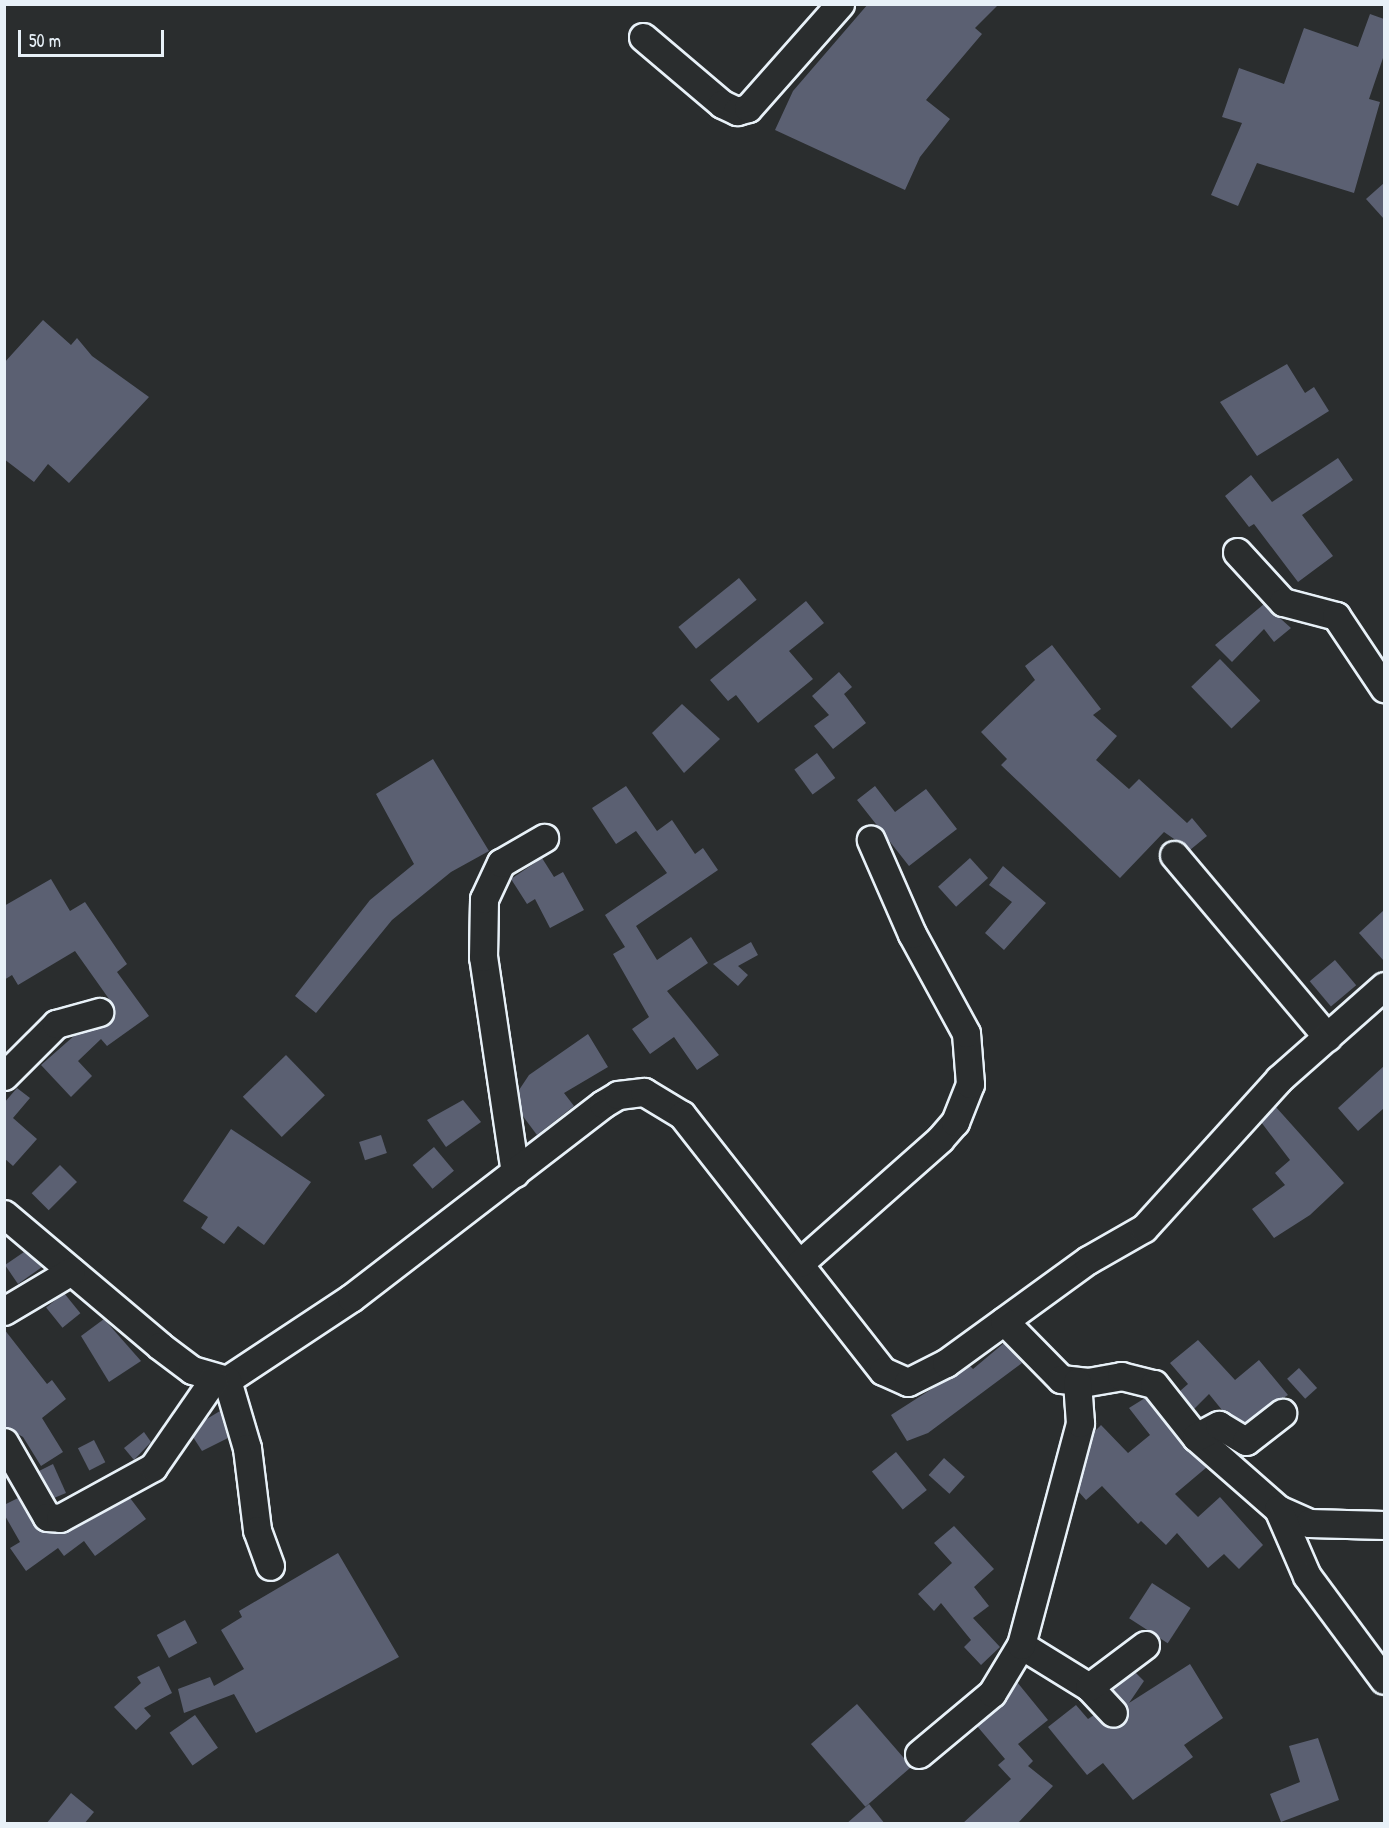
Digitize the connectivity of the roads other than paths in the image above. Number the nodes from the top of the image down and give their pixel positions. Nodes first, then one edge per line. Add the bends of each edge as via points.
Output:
1 (840, 4) edge
2 (643, 37) dead end
3 (1237, 552) dead end
4 (1384, 688) edge
5 (544, 838) dead end
6 (871, 840) dead end
7 (1174, 855) dead end
8 (1384, 986) edge
9 (99, 1012) dead end
10 (1327, 1037) junction
11 (4, 1076) edge
12 (515, 1173) junction
13 (4, 1214) edge
14 (800, 1263) junction
15 (71, 1271) junction
16 (4, 1311) edge
17 (1004, 1321) junction
18 (220, 1380) junction
19 (1077, 1382) junction
20 (1282, 1413) dead end
21 (1196, 1437) junction
22 (4, 1442) edge
23 (1278, 1509) junction
24 (1384, 1526) edge
25 (270, 1566) dead end
26 (1022, 1645) junction
27 (1145, 1645) dead end
28 (1384, 1680) edge
29 (1089, 1687) junction
30 (1113, 1713) dead end
31 (919, 1754) dead end

1 - 2 street via 748,108 737,111 722,105
3 - 4 street via 1283,602 1336,616
5 - 12 street via 501,863 484,899 483,957
6 - 14 street via 912,934 966,1033 970,1084 955,1122 940,1139
7 - 10 street
8 - 10 street
9 - 11 street via 56,1024
10 - 17 street via 1239,1120 1150,1222
12 - 14 street via 603,1104 618,1095 644,1092 682,1115
12 - 18 street via 351,1298
13 - 15 street
14 - 17 street via 883,1371 901,1381 946,1363
15 - 16 street
15 - 18 street via 160,1346
17 - 19 street via 1047,1370
18 - 22 street via 153,1467 60,1518 47,1517
18 - 25 street via 247,1448 257,1530
19 - 21 street via 1121,1376 1154,1384
19 - 26 street via 1080,1423
20 - 21 street via 1246,1441 1219,1425
21 - 23 street
23 - 24 street via 1310,1523
23 - 28 street via 1304,1571
26 - 29 street
26 - 31 street via 992,1693
27 - 29 street
29 - 30 street

